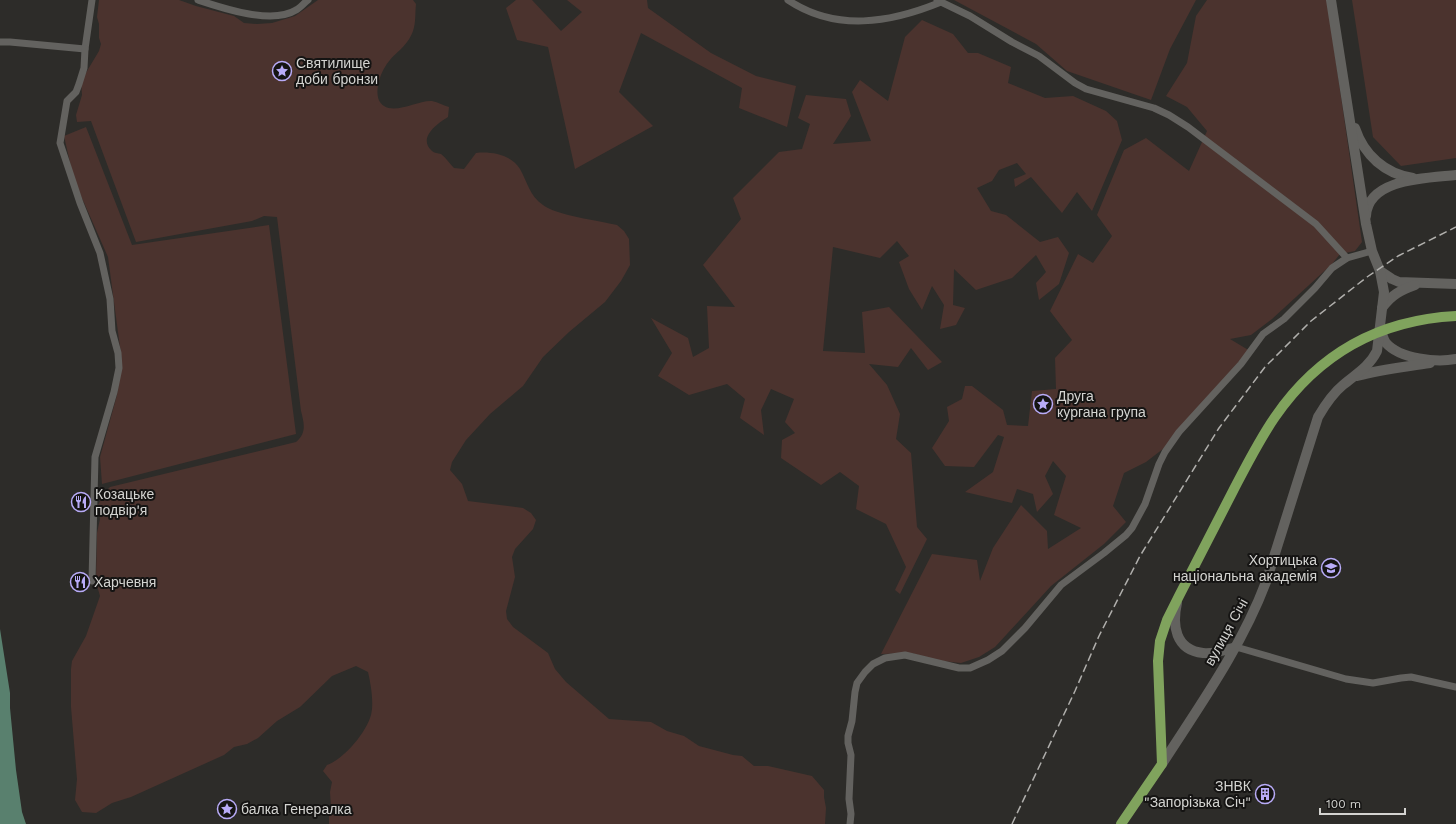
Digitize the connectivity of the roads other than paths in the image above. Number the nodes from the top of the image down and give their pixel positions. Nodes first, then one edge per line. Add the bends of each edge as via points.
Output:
1 (92, 0) edge
2 (198, 0) edge
3 (308, 0) edge
4 (788, 0) edge
5 (1331, 0) edge
6 (939, 1) edge
7 (0, 42) edge
8 (85, 49) junction
9 (1349, 108) junction
10 (1456, 174) edge
11 (1418, 179) junction
12 (1366, 224) junction
13 (1372, 251) junction
14 (1347, 258) junction
15 (1380, 271) junction
16 (1454, 282) edge
17 (1422, 283) junction
18 (1382, 308) junction
19 (1456, 316) edge
20 (1379, 324) junction
21 (1451, 360) edge
22 (1355, 377) junction
23 (92, 581) dead end
24 (1178, 596) junction
25 (1236, 647) junction
26 (1456, 687) edge
27 (1162, 764) junction
28 (850, 824) edge
29 (1120, 824) edge

1 - 8 street
2 - 3 street via 223,8 270,17 290,13
4 - 6 street via 814,14 848,21 895,18
5 - 9 main road
6 - 14 street via 1039,56 1086,89 1154,108 1169,115 1316,224
7 - 8 street
8 - 23 street via 84,68 79,84 76,92 67,101 60,143 100,253 110,299 112,331 119,368 95,457
9 - 11 main road via 1356,131 1372,158 1383,168
9 - 12 main road
10 - 11 main road
11 - 12 main road via 1401,182 1379,192 1372,199 1367,211
12 - 13 main road
13 - 14 street
13 - 15 main road
14 - 28 street via 1332,268 1284,319 1262,334 1241,364 1180,432 1165,452 1139,517 1126,535 1061,585 1002,651 970,668 959,668 904,655 885,658 865,672 857,683 848,736 851,755
15 - 17 main road via 1400,282
15 - 18 main road via 1384,292
16 - 17 main road
17 - 18 main road via 1396,293
18 - 20 main road
19 - 24 main road via 1415,320 1395,325 1360,340 1333,356 1299,387 1275,416 1257,446
20 - 21 main road via 1382,336 1393,349 1418,358
20 - 22 main road via 1377,351 1368,365
21 - 22 main road via 1401,366
22 - 25 main road, вулиця Січі via 1334,393 1318,417 1266,582
24 - 25 main road via 1174,625 1179,639 1190,650 1204,653
24 - 27 main road via 1160,641 1158,661
25 - 26 street via 1346,679 1373,683 1412,677
25 - 27 main road, вулиця Січі
27 - 29 main road, вулиця Січі

